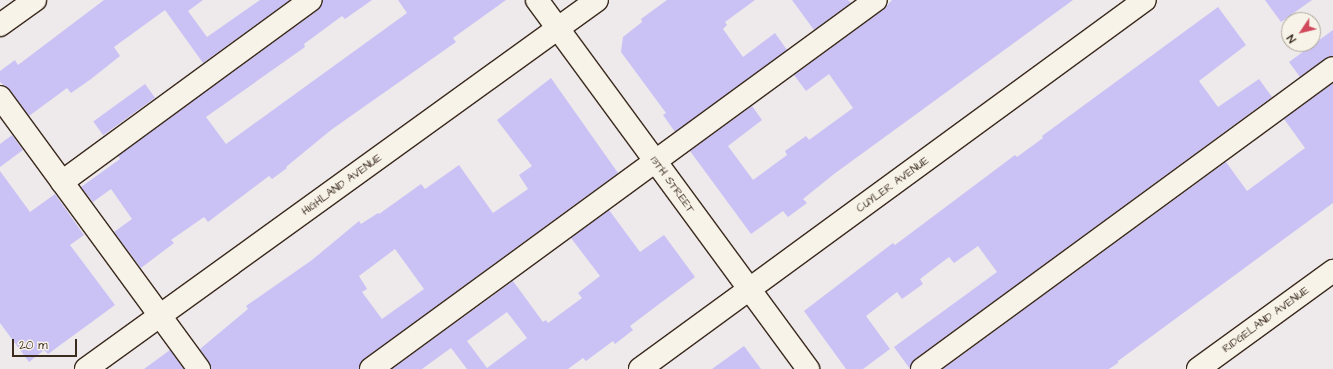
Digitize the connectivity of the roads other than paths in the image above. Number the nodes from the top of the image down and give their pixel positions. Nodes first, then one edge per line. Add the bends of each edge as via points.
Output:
1 (35, 0) edge
2 (311, 0) edge
3 (537, 0) edge
4 (597, 0) edge
5 (876, 0) edge
6 (1146, 0) edge
7 (0, 26) edge
8 (558, 29) junction
9 (1333, 68) edge
10 (0, 97) edge
11 (655, 161) junction
12 (62, 182) junction
13 (1333, 271) edge
14 (749, 289) junction
15 (160, 316) junction
16 (86, 369) edge
17 (199, 369) edge
18 (371, 369) edge
19 (640, 369) edge
20 (808, 369) edge
21 (922, 369) edge
22 (1198, 369) edge

1 - 7 street
2 - 12 street
3 - 8 street, 13TH STREET
4 - 8 street, HIGHLAND AVENUE
5 - 11 street
6 - 14 street, CUYLER AVENUE
8 - 11 street, 13TH STREET
8 - 15 street, HIGHLAND AVENUE
9 - 21 street
10 - 12 street
11 - 14 street, 13TH STREET
11 - 18 street
12 - 15 street
13 - 22 street, RIDGELAND AVENUE
14 - 19 street, CUYLER AVENUE
14 - 20 street, 13TH STREET
15 - 16 street, HIGHLAND AVENUE
15 - 17 street

